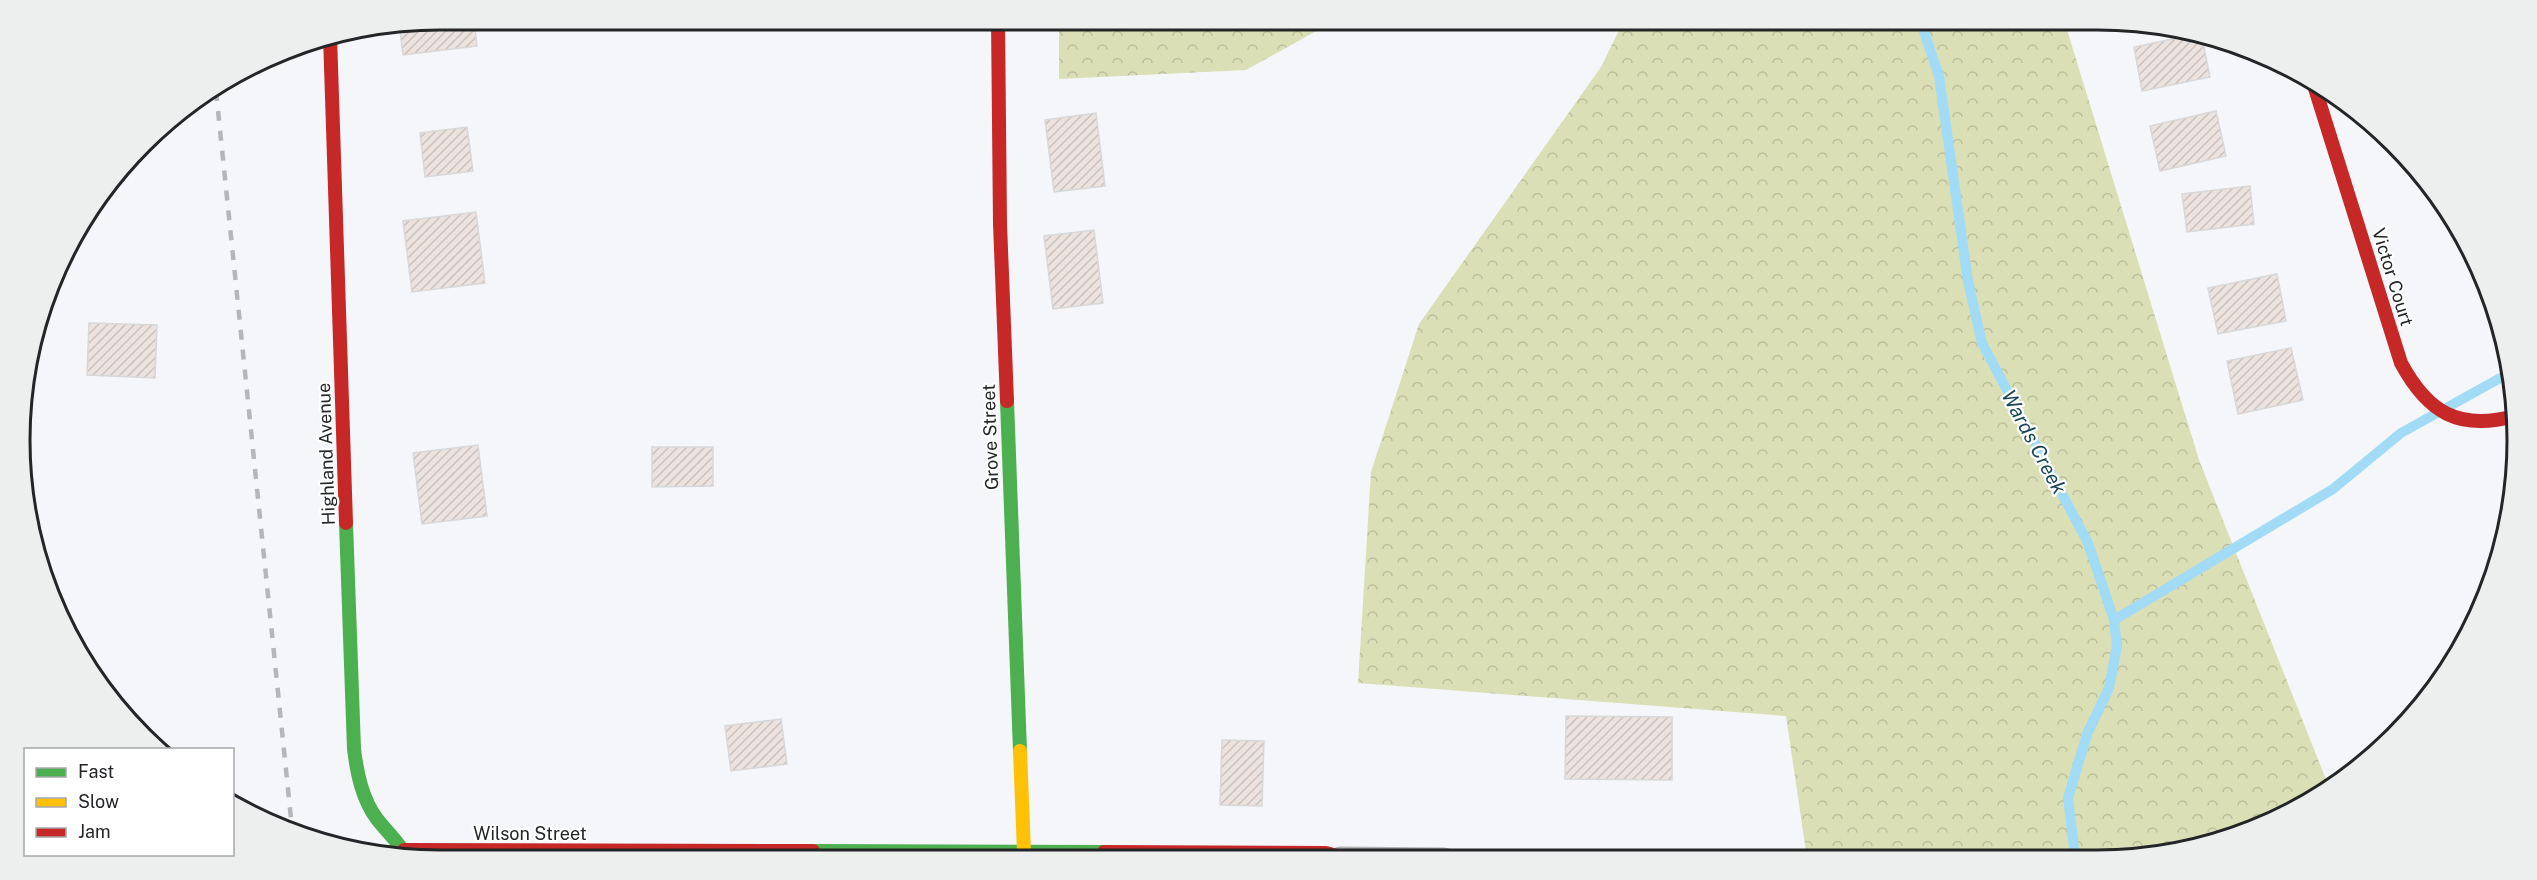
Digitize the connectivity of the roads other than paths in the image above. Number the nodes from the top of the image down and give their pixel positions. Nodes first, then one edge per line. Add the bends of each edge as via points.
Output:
1 (998, 30) edge
2 (330, 45) edge
3 (2317, 94) edge
4 (2506, 419) edge
5 (401, 848) edge
6 (1024, 850) edge

1 - 6 street, Grove Street via 1000,224
2 - 5 street, Highland Avenue via 354,749 364,796
3 - 4 street, Victor Court via 2410,382 2440,412 2458,419 2478,423

